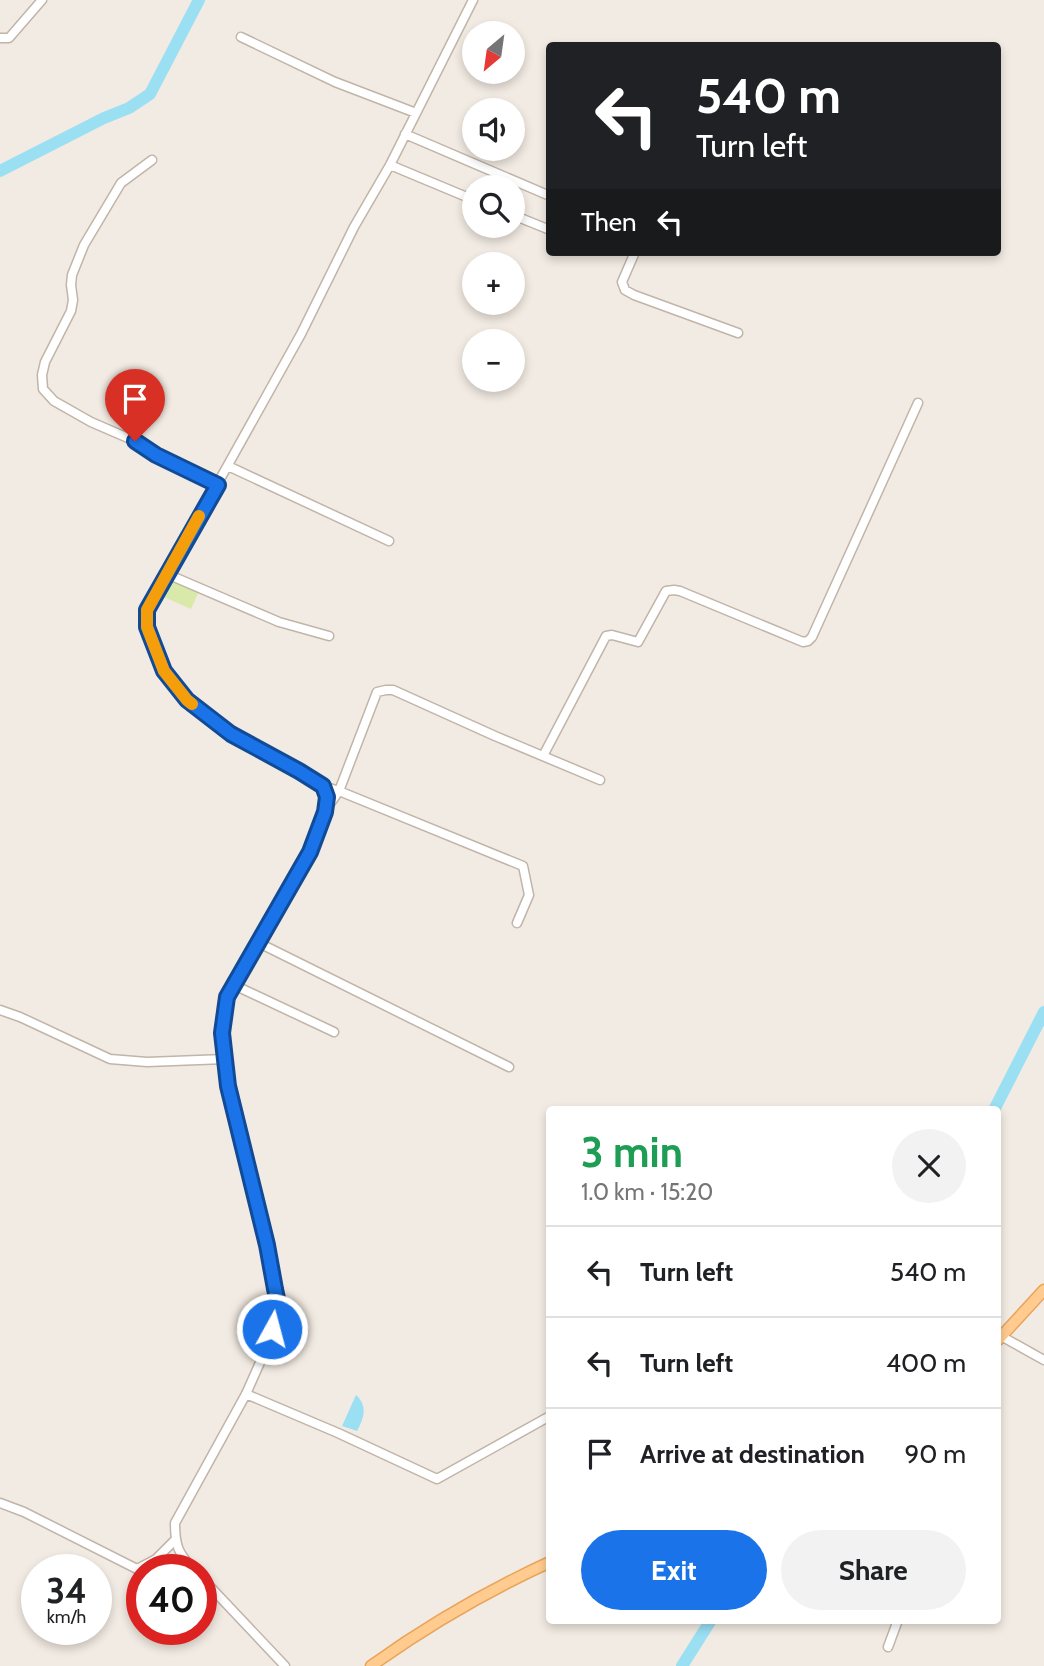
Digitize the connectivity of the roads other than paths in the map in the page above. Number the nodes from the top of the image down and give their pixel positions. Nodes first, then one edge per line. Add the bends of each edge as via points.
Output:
1 (42, 0) edge
2 (473, 0) edge
3 (241, 37) dead end
4 (0, 38) edge
5 (416, 113) junction
6 (405, 134) junction
7 (152, 160) dead end
8 (390, 164) junction
9 (546, 194) edge
10 (462, 195) edge
11 (525, 220) edge
12 (546, 228) edge
13 (633, 256) edge
14 (738, 332) dead end
15 (918, 403) dead end
16 (228, 467) junction
17 (218, 485) junction
18 (389, 541) dead end
19 (167, 574) junction
20 (330, 636) dead end
21 (543, 756) junction
22 (600, 780) dead end
23 (323, 786) junction
24 (338, 791) junction
25 (325, 810) junction
26 (517, 923) dead end
27 (259, 943) junction
28 (234, 985) junction
29 (0, 1010) edge
30 (334, 1032) dead end
31 (225, 1059) junction
32 (509, 1067) dead end
33 (1044, 1290) edge
34 (1001, 1336) edge
35 (1001, 1339) edge
36 (1044, 1360) edge
37 (246, 1394) junction
38 (546, 1418) edge
39 (0, 1503) edge
40 (175, 1540) junction
41 (181, 1554) edge
42 (546, 1564) edge
43 (217, 1594) edge
44 (897, 1624) edge
45 (888, 1647) dead end
46 (285, 1666) edge
47 (371, 1666) edge

1 - 4 street via 9,38
2 - 5 street
3 - 5 street via 335,82
5 - 6 street
6 - 8 street
6 - 9 street
7 - 17 street via 121,183 84,245 72,275 71,311 45,362 43,389 54,401 91,422
8 - 10 street
8 - 16 street
11 - 12 street
13 - 14 street via 622,282 625,290
15 - 21 street via 808,641 680,591 666,592 638,642 606,636
16 - 17 street
16 - 18 street
17 - 19 street
19 - 20 street via 279,622
19 - 23 street via 147,610 147,627 164,671 187,700 231,734
21 - 22 street
21 - 24 street via 386,690 377,692
23 - 24 street
23 - 25 street
24 - 25 street
24 - 26 street via 523,866 529,895
25 - 27 street via 310,852
27 - 28 street
27 - 32 street
28 - 30 street
28 - 31 street via 227,997 222,1033
29 - 31 street via 110,1059
31 - 37 street via 279,1308
33 - 34 main road
35 - 36 street
37 - 38 street via 437,1479
37 - 40 street via 175,1523
39 - 40 street via 137,1569 156,1559
40 - 41 street
42 - 47 main road via 441,1620
43 - 46 street
44 - 45 street

